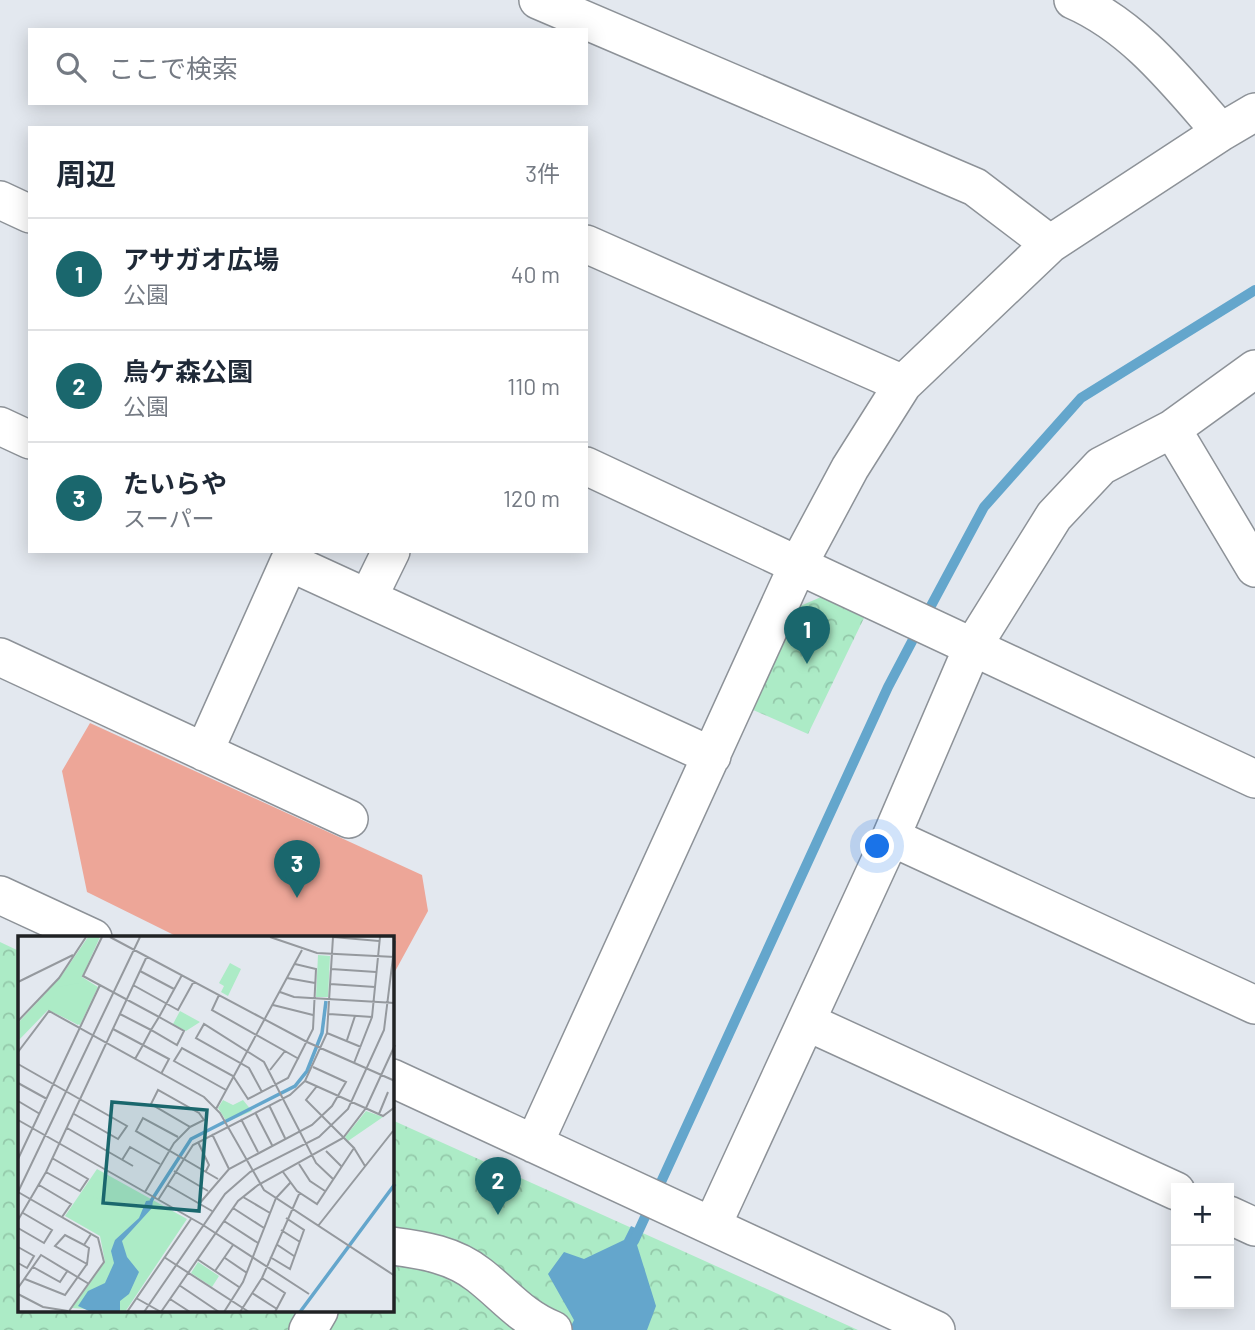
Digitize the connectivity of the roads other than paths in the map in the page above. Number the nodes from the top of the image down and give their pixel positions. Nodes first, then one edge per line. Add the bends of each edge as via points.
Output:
1 (538, 0) edge
2 (1073, 0) edge
3 (1255, 112) edge
4 (1220, 132) junction
5 (0, 200) edge
6 (28, 213) edge
7 (1050, 244) junction
8 (588, 245) edge
9 (1255, 369) edge
10 (903, 384) junction
11 (0, 426) edge
12 (1172, 429) junction
13 (28, 439) edge
14 (588, 467) edge
15 (390, 553) edge
16 (798, 565) junction
17 (1255, 568) edge
18 (368, 598) junction
19 (973, 646) junction
20 (3, 665) edge
21 (204, 752) junction
22 (712, 756) junction
23 (1255, 779) edge
24 (349, 819) dead end
25 (891, 837) junction
26 (0, 895) edge
27 (89, 936) edge
28 (1255, 1005) edge
29 (807, 1022) junction
30 (394, 1079) edge
31 (534, 1144) junction
32 (1171, 1189) edge
33 (1234, 1217) edge
34 (712, 1226) junction
35 (1255, 1227) edge
36 (394, 1247) edge
37 (318, 1312) edge
38 (309, 1330) edge
39 (553, 1330) edge
40 (936, 1330) edge

1 - 7 street via 975,187
2 - 4 street via 1144,46
3 - 4 street
4 - 7 street
5 - 6 street
7 - 10 street
8 - 10 street
9 - 12 street
10 - 16 street via 850,468
11 - 13 street
12 - 17 street
12 - 19 street via 1101,466 1054,516
14 - 16 street
15 - 18 street
16 - 19 street
16 - 22 street
18 - 21 street via 289,562
18 - 22 street
19 - 23 street
19 - 25 street
20 - 21 street
21 - 24 street
22 - 31 street
25 - 28 street
25 - 29 street
26 - 27 street
29 - 32 street
29 - 34 street
30 - 31 street
31 - 34 street
33 - 35 street
34 - 40 street
36 - 39 street via 431,1250 477,1273 529,1320
37 - 38 street

